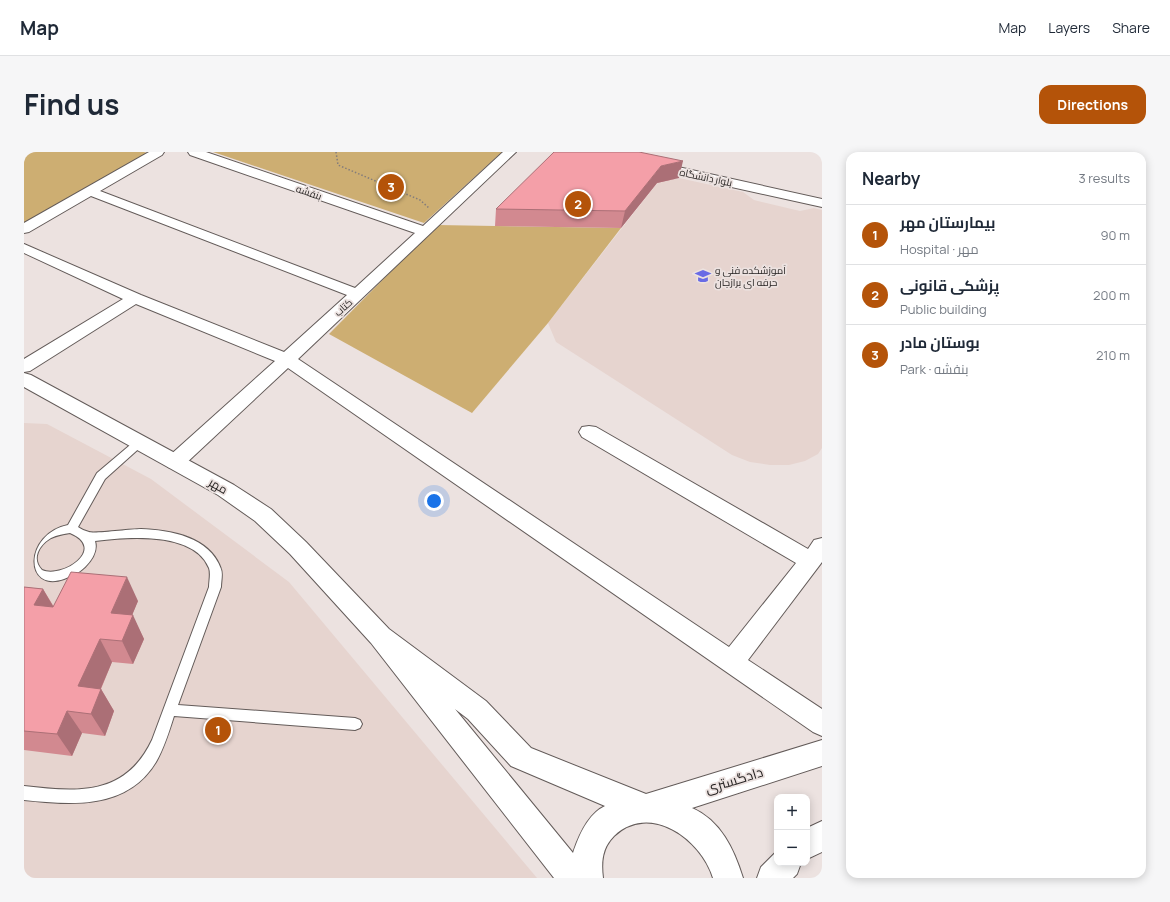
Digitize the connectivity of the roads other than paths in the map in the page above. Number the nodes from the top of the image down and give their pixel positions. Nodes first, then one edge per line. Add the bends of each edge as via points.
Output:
1 (158, 152) edge
2 (194, 152) edge
3 (510, 152) edge
4 (90, 191) junction
5 (822, 192) edge
6 (822, 203) edge
7 (24, 229) edge
8 (425, 232) junction
9 (24, 248) edge
10 (358, 294) junction
11 (135, 298) junction
12 (286, 359) junction
13 (24, 367) edge
14 (24, 379) edge
15 (589, 432) dead end
16 (140, 442) junction
17 (175, 462) junction
18 (71, 529) junction
19 (89, 537) junction
20 (816, 554) edge
21 (380, 636) junction
22 (732, 662) junction
23 (170, 710) junction
24 (355, 724) dead end
25 (822, 724) edge
26 (822, 753) edge
27 (24, 793) edge
28 (646, 808) junction
29 (822, 836) edge
30 (810, 842) edge
31 (783, 866) edge
32 (574, 878) edge
33 (588, 878) edge
34 (728, 878) edge
35 (772, 878) edge

1 - 4 street
2 - 8 street, بنفشه
3 - 8 street, کتاب
4 - 7 street
4 - 10 street
5 - 6 street, بلوار دانشگاه via 640,158
8 - 10 street, کتاب
9 - 11 street
10 - 12 street, کتاب
11 - 12 street
11 - 13 street
12 - 17 street, کتاب
12 - 22 street
14 - 16 street, مهر
15 - 20 street
16 - 17 street, مهر
16 - 18 lane via 101,476
17 - 21 street, مهر via 226,490 263,516 298,548
18 - 19 lane
18 - 19 lane via 53,532 37,542 30,550 30,568 37,574 48,576 73,570 84,563 90,554 92,545
19 - 23 lane via 114,534 173,536 192,543 206,554 215,569 216,587
20 - 22 street
21 - 28 street via 477,710 521,757
21 - 32 street
22 - 25 street
23 - 24 lane
23 - 27 lane via 148,761 133,778 112,791 90,798
26 - 28 street, دادگستری
28 - 33 street via 625,811 607,821 594,837 587,858
28 - 34 street via 669,812 691,823 709,840 723,861
29 - 30 street
31 - 35 street

